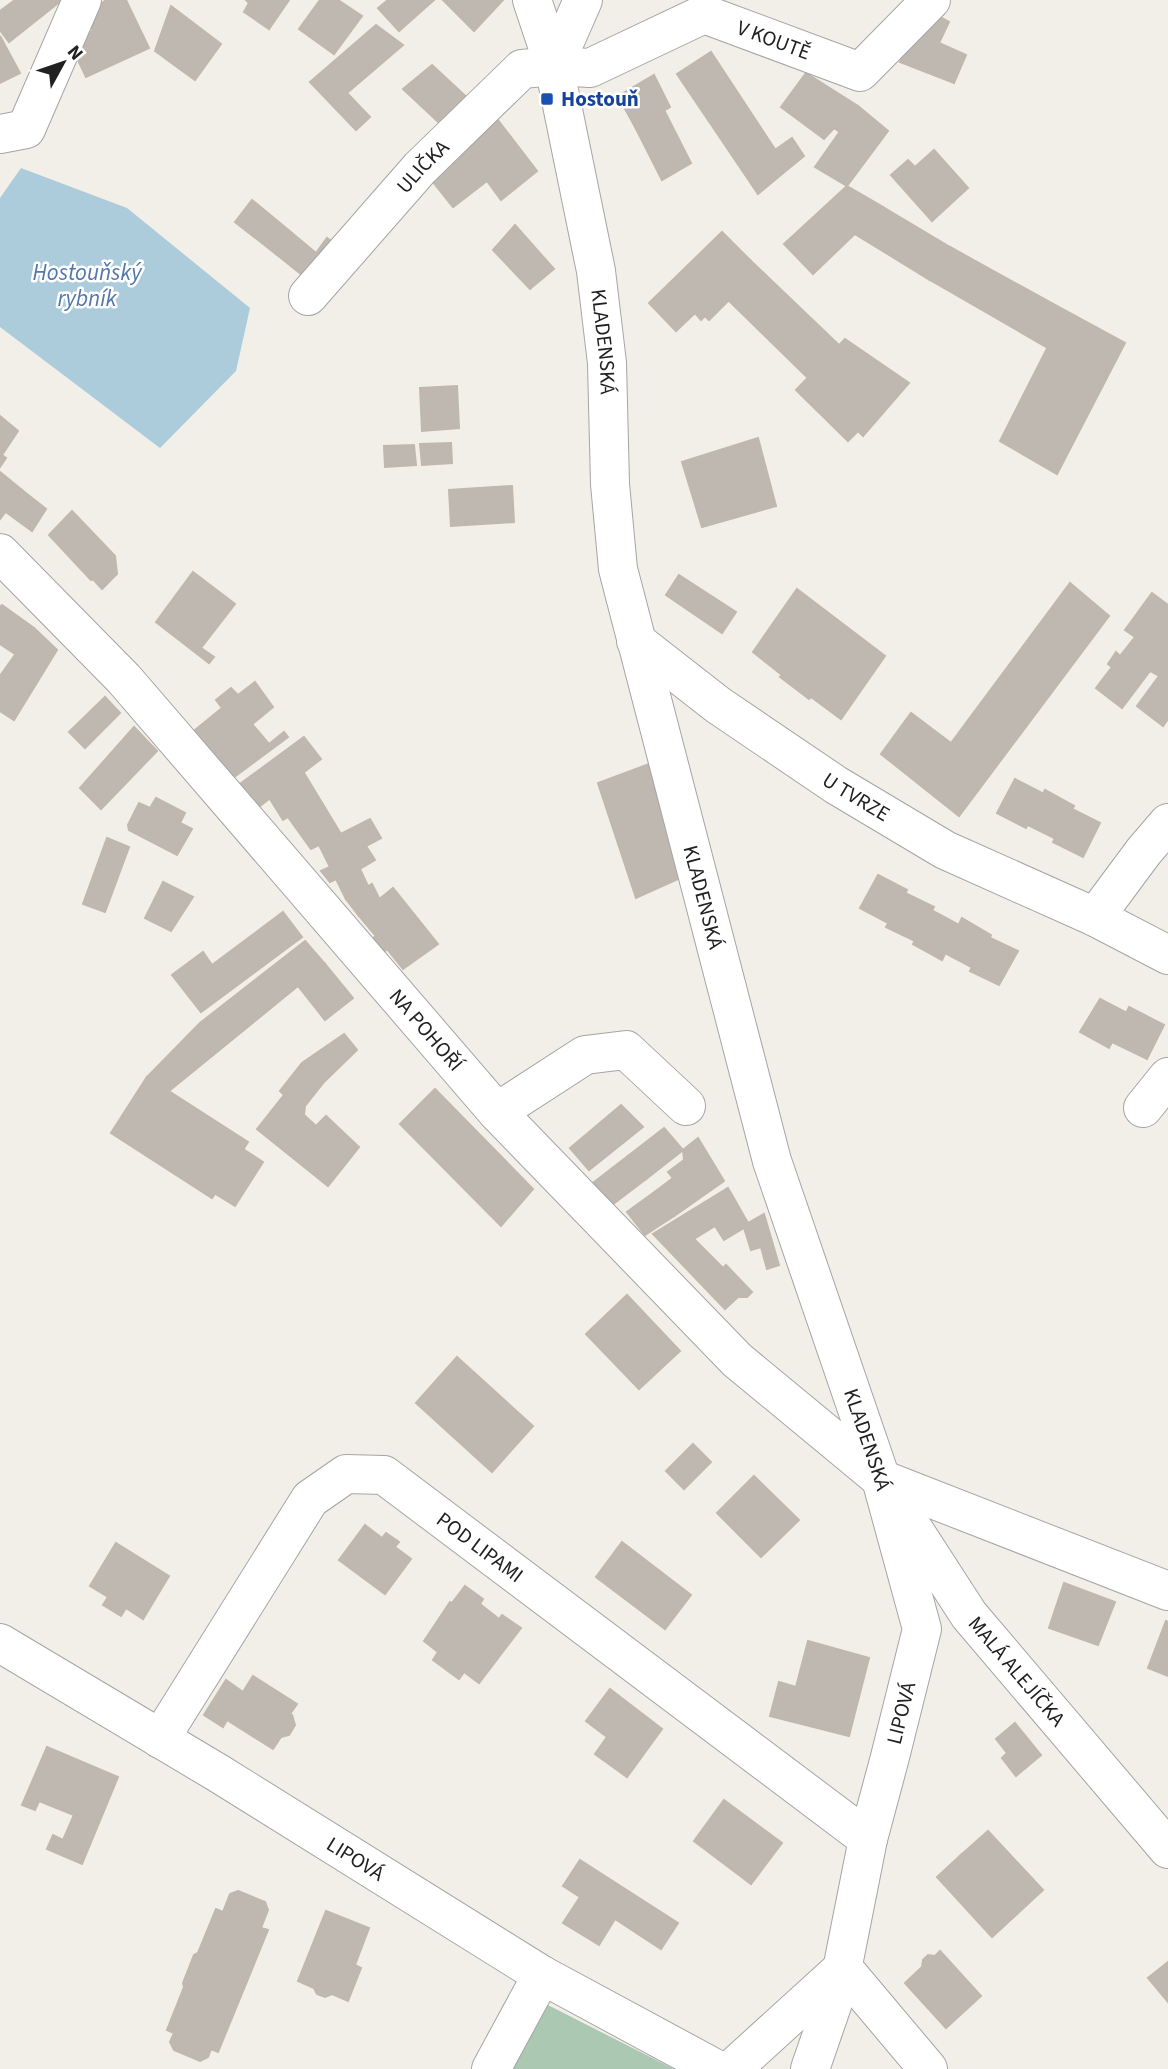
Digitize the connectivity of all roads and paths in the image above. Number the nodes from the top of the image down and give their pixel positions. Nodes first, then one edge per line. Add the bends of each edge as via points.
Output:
1 (82, 0) edge
2 (532, 0) edge
3 (583, 0) edge
4 (931, 0) edge
5 (554, 66) junction
6 (0, 135) edge
7 (309, 296) dead end
8 (0, 553) edge
9 (636, 641) junction
10 (1168, 823) edge
11 (1095, 917) junction
12 (1168, 955) edge
13 (1168, 1077) edge
14 (686, 1106) dead end
15 (1143, 1108) dead end
16 (497, 1112) junction
17 (881, 1479) junction
18 (1168, 1591) edge
19 (0, 1643) edge
20 (160, 1739) junction
21 (868, 1839) junction
22 (1168, 1849) edge
23 (843, 1968) junction
24 (542, 1975) junction
25 (491, 2069) edge
26 (716, 2069) edge
27 (732, 2069) edge
28 (810, 2069) edge
29 (928, 2069) edge

1 - 6 street via 26,129
2 - 5 street, KLADENSKÁ
3 - 5 street
4 - 5 street, V KOUTĚ via 860,72 704,15 590,68
5 - 7 street, ULIČKA via 522,69 420,168
5 - 9 street, KLADENSKÁ via 597,271 607,363 618,569
8 - 16 street, NA POHOŘÍ via 124,679
9 - 11 street, U TVRZE via 718,705 836,785 945,850
9 - 17 street, KLADENSKÁ via 772,1161
10 - 11 street
11 - 12 street, U TVRZE
13 - 15 street
14 - 16 street via 626,1050 584,1055
16 - 17 street, NA POHOŘÍ via 737,1360
17 - 18 street, KLADENSKÁ
17 - 21 street, LIPOVÁ via 922,1629
17 - 22 street, MALÁ ALEJÍČKA via 969,1615
19 - 20 street, LIPOVÁ
20 - 21 street, POD LIPAMI via 310,1499 346,1474 384,1475
20 - 24 street, LIPOVÁ
21 - 23 street, LIPOVÁ
23 - 27 street
23 - 28 street, LIPOVÁ
23 - 29 street
24 - 25 street
24 - 26 street, LIPOVÁ

